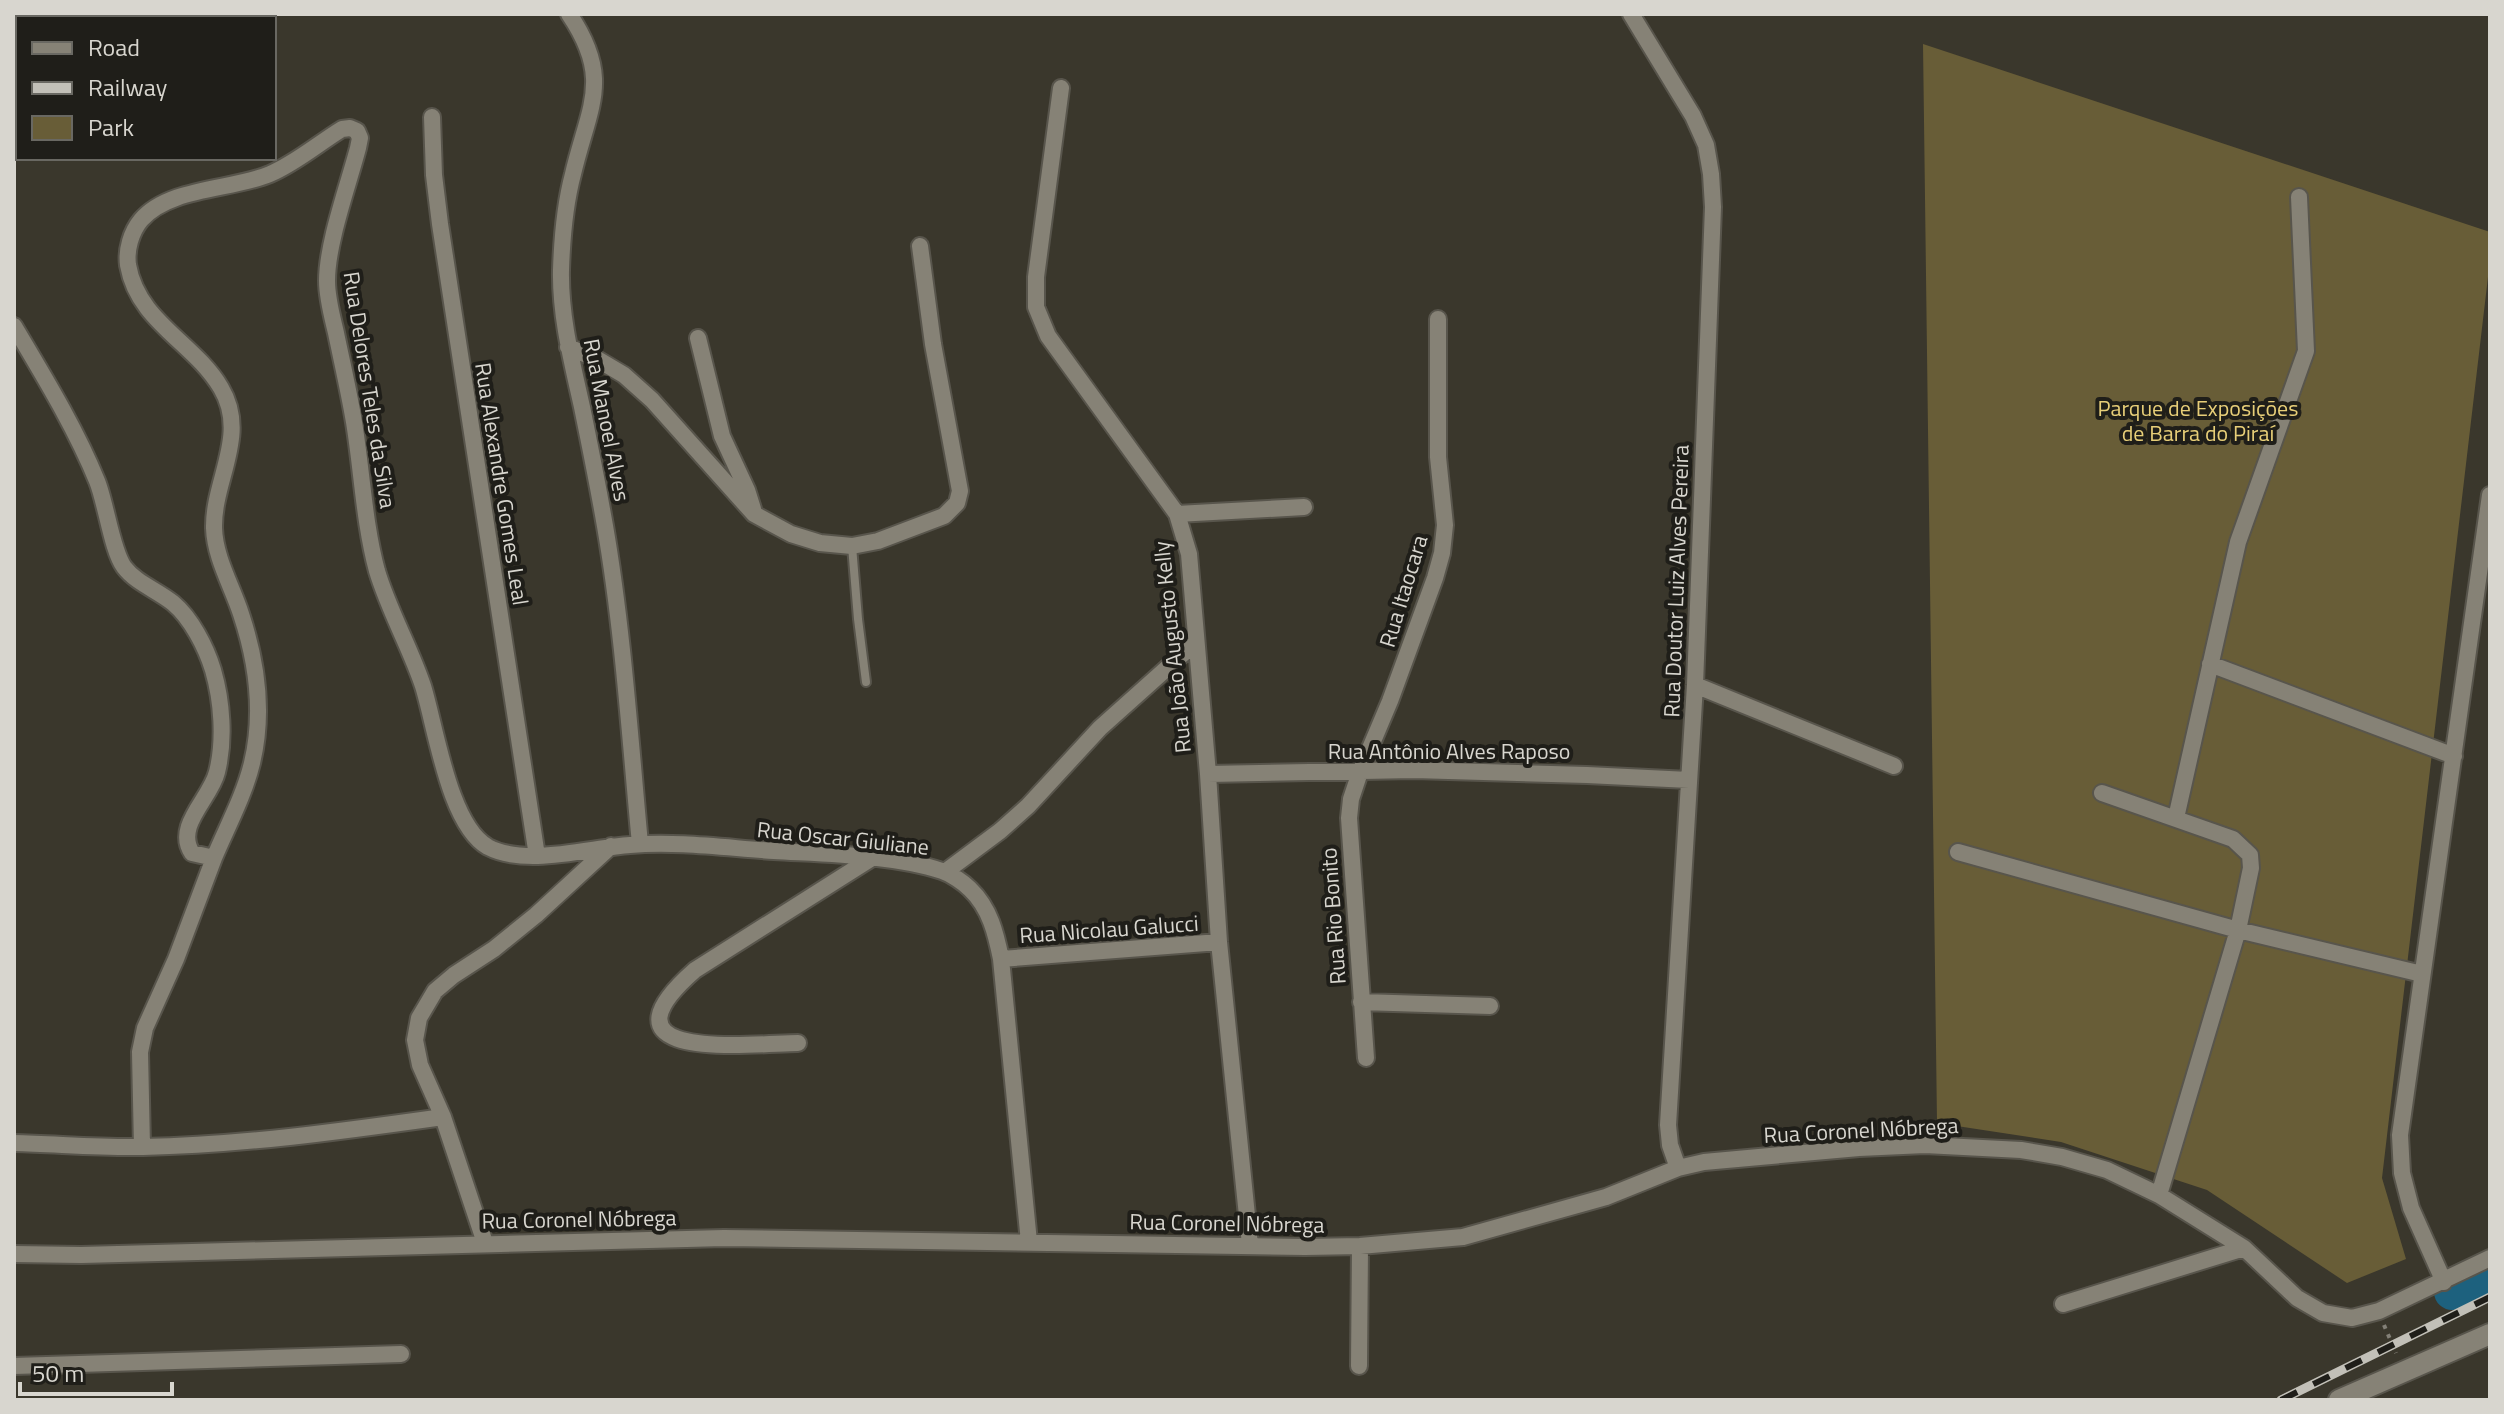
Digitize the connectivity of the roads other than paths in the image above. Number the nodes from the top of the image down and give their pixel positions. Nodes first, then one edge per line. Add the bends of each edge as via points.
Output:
1 (569, 14) edge
2 (1631, 14) edge
3 (1061, 88) dead end
4 (432, 117) dead end
5 (2299, 197) dead end
6 (920, 246) dead end
7 (1438, 319) dead end
8 (14, 326) edge
9 (698, 338) dead end
10 (568, 347) junction
11 (2490, 495) edge
12 (1304, 507) dead end
13 (754, 514) junction
14 (1177, 514) junction
15 (852, 546) junction
16 (1195, 643) junction
17 (2210, 664) junction
18 (866, 682) dead end
19 (1695, 685) junction
20 (2454, 756) junction
21 (1894, 766) dead end
22 (1360, 772) junction
23 (1208, 774) junction
24 (1689, 780) junction
25 (2102, 793) dead end
26 (2176, 818) junction
27 (640, 844) junction
28 (611, 846) junction
29 (1958, 852) dead end
30 (537, 856) junction
31 (214, 858) junction
32 (872, 858) junction
33 (945, 872) junction
34 (2238, 930) junction
35 (1219, 942) junction
36 (1001, 959) junction
37 (2422, 974) junction
38 (1361, 1002) junction
39 (1490, 1006) dead end
40 (798, 1043) dead end
41 (1366, 1058) dead end
42 (443, 1117) junction
43 (14, 1143) edge
44 (142, 1147) junction
45 (1678, 1168) junction
46 (2159, 1195) junction
47 (1029, 1242) junction
48 (485, 1243) junction
49 (1250, 1245) junction
50 (1360, 1246) junction
51 (2244, 1248) junction
52 (14, 1254) edge
53 (2490, 1258) edge
54 (2444, 1282) junction
55 (2063, 1304) dead end
56 (2490, 1334) edge
57 (401, 1354) dead end
58 (14, 1366) edge
59 (1359, 1366) dead end
60 (2341, 1400) edge

1 - 10 street, Rua Manoel Alves via 592,57 595,88 565,225 562,298
2 - 19 street, Rua Doutor Luiz Alves Pereira via 1693,116 1711,174
3 - 14 street, Rua João Augusto Kelly via 1036,307 1048,336
4 - 30 street, Rua Alexandre Gomes Leal via 440,224
5 - 17 street via 2306,351 2238,542
6 - 15 street via 960,491 944,516
7 - 22 street, Rua Itaocara via 1442,553
8 - 31 street via 95,477 122,565 174,604 195,629 213,670 222,745 216,775 186,831 186,844 192,853
9 - 13 street via 722,436
10 - 13 street via 624,375 652,400
10 - 27 street, Rua Manoel Alves via 610,554
11 - 20 street
12 - 14 street
13 - 15 street via 791,534
14 - 16 street, Rua João Augusto Kelly via 1189,554
15 - 18 lane
16 - 23 street, Rua João Augusto Kelly
16 - 33 street via 1100,728 1028,806
17 - 20 street
17 - 26 street
19 - 21 street
19 - 24 street, Rua Doutor Luiz Alves Pereira
20 - 37 street
22 - 23 street, Rua Antônio Alves Raposo
22 - 24 street, Rua Antônio Alves Raposo
22 - 38 street, Rua Rio Bonito via 1349,818
23 - 35 street, Rua João Augusto Kelly
24 - 45 street, Rua Doutor Luiz Alves Pereira via 1668,1125
25 - 26 street
26 - 34 street via 2233,839 2250,855
27 - 28 street, Rua Oscar Giuliane
27 - 32 street, Rua Oscar Giuliane
28 - 30 street, Rua Oscar Giuliane
28 - 42 street via 536,915 435,991 419,1018 415,1040
29 - 34 street
30 - 31 street, Rua Delores Teles da Silva via 488,847 464,820 442,765 423,687 377,569 326,282 360,138 350,128 270,174 179,197 154,209 141,220 127,255 141,300 220,386 231,408 233,434 214,516 215,539 253,657 258,718 252,763
31 - 44 street via 145,1028 140,1052
32 - 33 street, Rua Oscar Giuliane
32 - 40 street via 695,970 674,989 660,1014 661,1027 685,1042
33 - 36 street, Rua Oscar Giuliane via 969,888 983,906
34 - 37 street
34 - 46 street
35 - 36 street, Rua Nicolau Galucci
35 - 49 street, Rua João Augusto Kelly
36 - 47 street, Rua Oscar Giuliane
37 - 54 street via 2400,1135 2402,1173 2411,1208
38 - 39 street
38 - 41 street, Rua Rio Bonito
42 - 44 street via 302,1136
42 - 48 street
43 - 44 street
45 - 46 street, Rua Coronel Nóbrega via 1859,1148 1973,1147 2062,1157 2107,1170
45 - 50 street, Rua Coronel Nóbrega via 1606,1197 1492,1231
46 - 51 street, Rua Coronel Nóbrega
47 - 48 street, Rua Coronel Nóbrega via 724,1238
47 - 49 street, Rua Coronel Nóbrega
48 - 52 street, Rua Coronel Nóbrega
49 - 50 street, Rua Coronel Nóbrega
50 - 59 street
51 - 54 street, Rua Coronel Nóbrega via 2297,1298 2323,1313 2352,1318
51 - 55 street
53 - 54 street, Rua Coronel Nóbrega
56 - 60 main road
57 - 58 street

